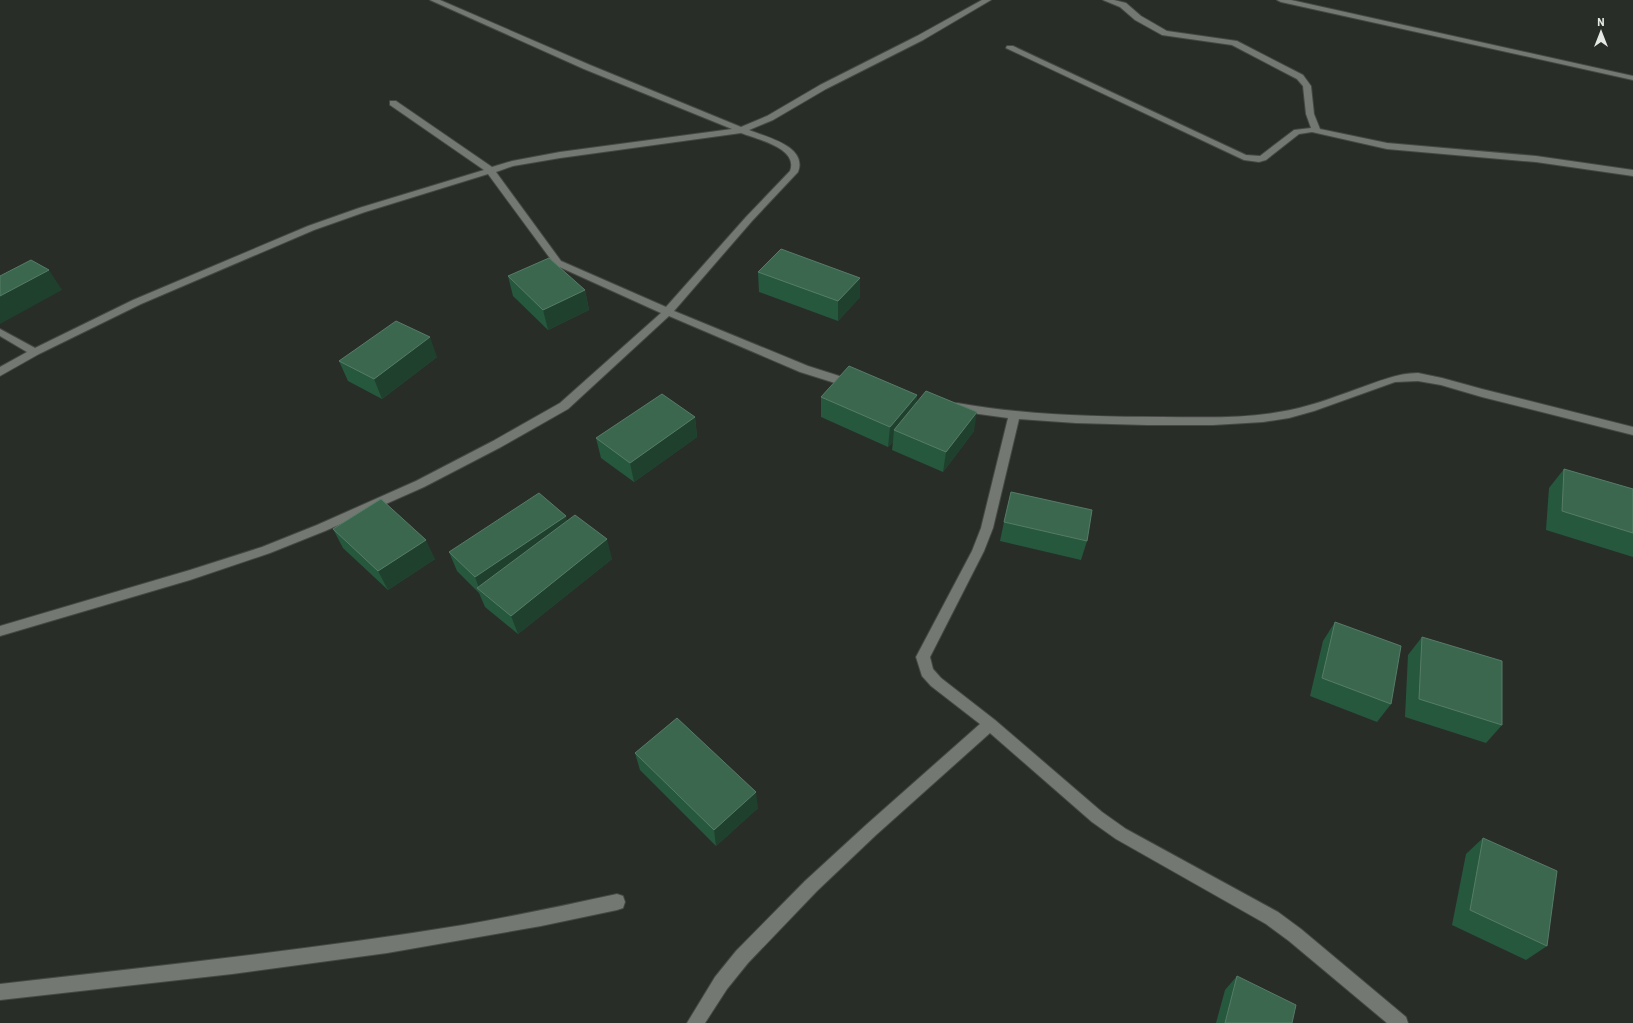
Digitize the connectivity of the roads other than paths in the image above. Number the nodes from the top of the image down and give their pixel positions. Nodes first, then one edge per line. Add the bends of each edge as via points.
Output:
1 (434, 0) edge
2 (987, 0) edge
3 (1107, 0) edge
4 (1281, 0) edge
5 (1010, 48) dead end
6 (1633, 78) edge
7 (393, 103) dead end
8 (741, 130) junction
9 (1318, 131) junction
10 (490, 170) junction
11 (1633, 173) edge
12 (668, 312) junction
13 (0, 332) edge
14 (35, 352) junction
15 (0, 372) edge
16 (863, 387) edge
17 (944, 404) edge
18 (1014, 416) junction
19 (1633, 431) edge
20 (0, 631) edge
21 (990, 724) junction
22 (617, 902) dead end
23 (0, 992) edge
24 (695, 1023) edge
25 (1400, 1023) edge

1 - 8 street via 587,67
2 - 8 street via 770,118
3 - 9 street via 1123,5 1138,18 1165,33 1234,42 1300,77 1307,86 1310,114
4 - 6 street
5 - 9 street via 1244,157 1263,158 1298,132
7 - 10 street
8 - 10 street via 560,155
8 - 12 street via 786,148 796,160 797,166
9 - 11 street via 1387,146 1536,159
10 - 12 street via 558,263
10 - 14 street via 311,228 137,302
12 - 16 street via 804,369
12 - 20 street via 564,406 420,484 266,550
13 - 14 street
14 - 15 street
17 - 18 street
18 - 19 street via 1110,420 1242,420 1280,415 1397,377 1420,377
18 - 21 street via 987,528 978,551 923,657 926,672
21 - 24 street via 811,886 721,983
21 - 25 street via 1121,834 1272,918
22 - 23 street via 555,917 372,948

